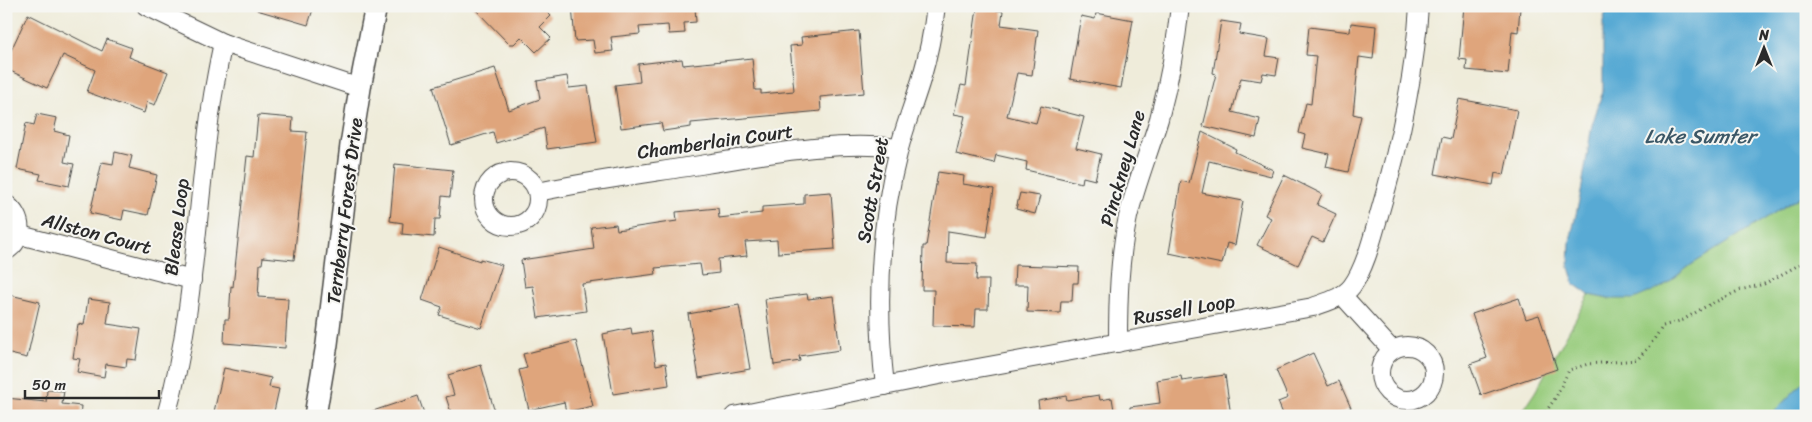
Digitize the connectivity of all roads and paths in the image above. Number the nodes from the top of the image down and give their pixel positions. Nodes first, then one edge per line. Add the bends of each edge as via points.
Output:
1 (146, 6) edge
2 (376, 6) edge
3 (936, 6) edge
4 (1180, 6) edge
5 (1420, 6) edge
6 (223, 43) junction
7 (360, 88) junction
8 (899, 148) junction
9 (538, 192) dead end
10 (6, 204) edge
11 (20, 235) junction
12 (6, 252) edge
13 (1806, 260) edge
14 (192, 280) junction
15 (1342, 295) junction
16 (1118, 342) junction
17 (1392, 350) dead end
18 (885, 386) junction
19 (166, 416) edge
20 (315, 416) edge
21 (734, 416) edge
22 (1543, 416) edge

1 - 6 street
2 - 7 street, Ternberry Forest Drive
3 - 8 street, Scott Street via 929,51
4 - 16 street, Pinckney Lane via 1159,118 1128,219 1120,273
5 - 15 street, Russell Loop via 1396,155 1359,274
6 - 7 street
6 - 14 street, Blease Loop via 213,96
7 - 20 street, Ternberry Forest Drive
8 - 9 street, Chamberlain Court via 848,145 797,150
8 - 18 street, Scott Street via 882,260 880,307
10 - 11 street, Allston Court via 18,218
11 - 12 street, Allston Court
11 - 14 street, Allston Court
13 - 22 path via 1764,284 1740,290 1683,320 1663,326 1637,360 1588,364 1569,370
14 - 19 street, Blease Loop via 178,369
15 - 16 street, Russell Loop via 1313,307
15 - 17 street
16 - 18 street, Russell Loop
18 - 21 street, Russell Loop

